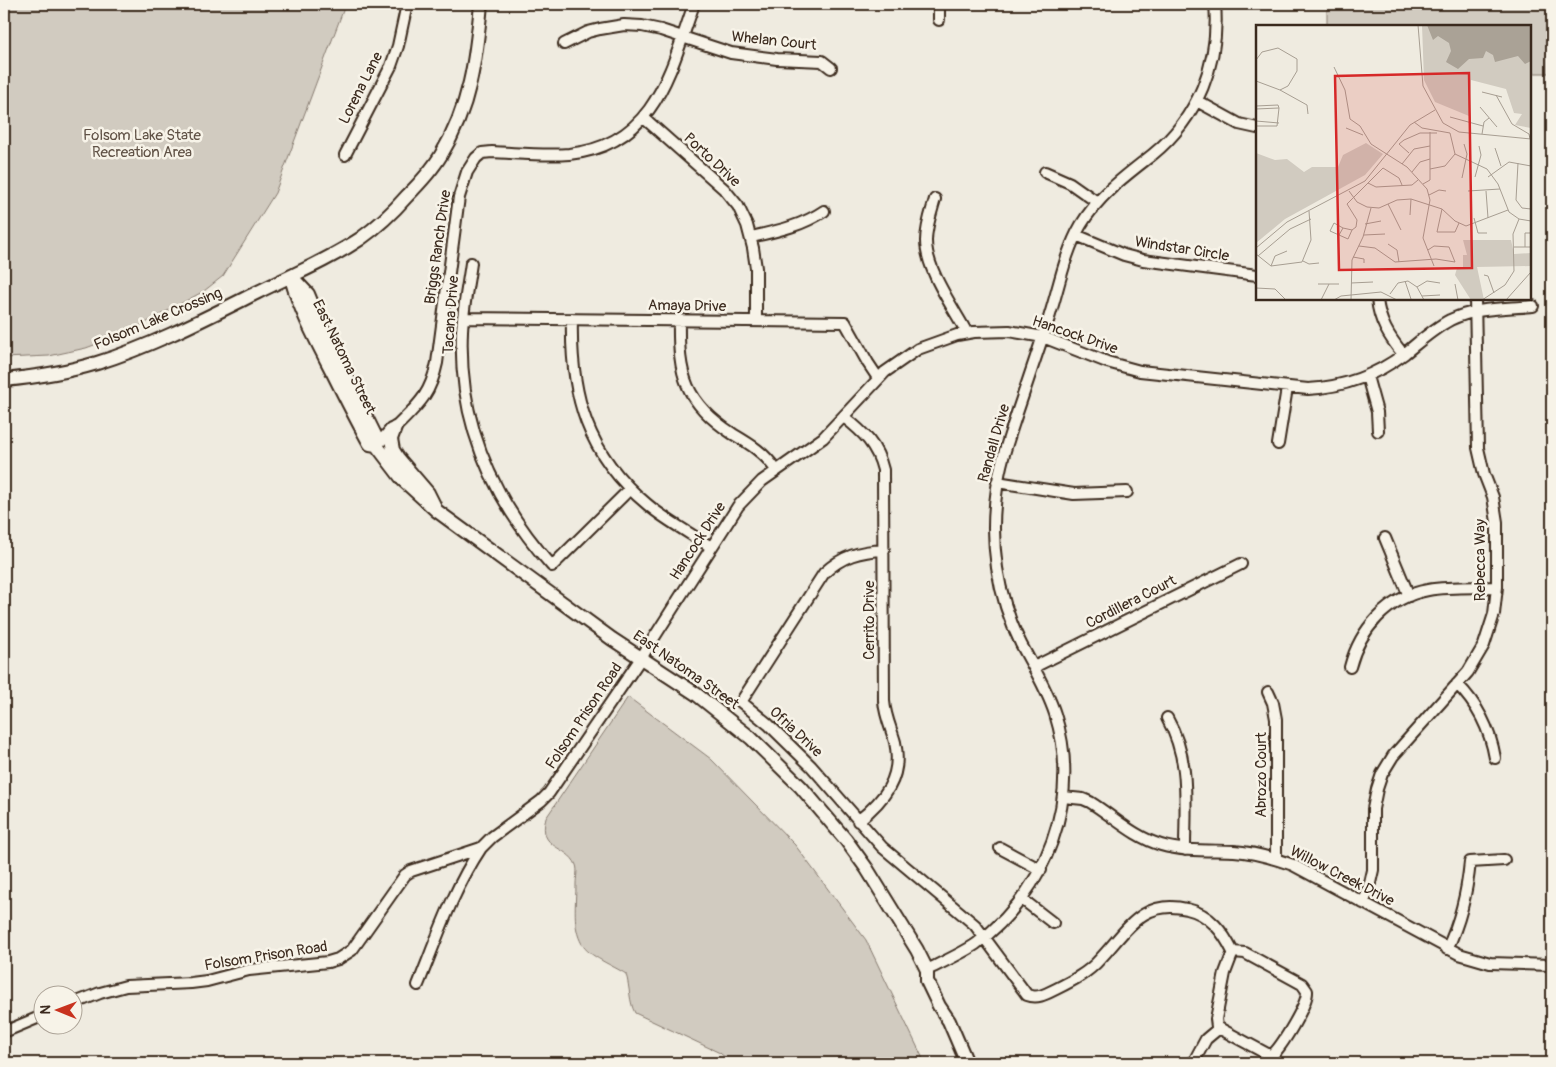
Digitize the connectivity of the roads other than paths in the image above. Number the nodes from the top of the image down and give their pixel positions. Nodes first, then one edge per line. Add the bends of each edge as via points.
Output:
1 (407, 4) edge
2 (481, 4) edge
3 (694, 4) edge
4 (939, 4) edge
5 (1215, 4) edge
6 (939, 20) dead end
7 (682, 37) junction
8 (564, 44) dead end
9 (831, 68) dead end
10 (1197, 101) junction
11 (644, 118) junction
12 (1256, 128) edge
13 (345, 155) dead end
14 (1045, 172) dead end
15 (935, 199) dead end
16 (1097, 202) junction
17 (824, 211) dead end
18 (1076, 235) junction
19 (751, 238) junction
20 (471, 263) dead end
21 (1256, 275) edge
22 (291, 276) junction
23 (1377, 300) edge
24 (1475, 300) edge
25 (1533, 306) dead end
26 (1475, 311) junction
27 (463, 318) junction
28 (572, 319) junction
29 (679, 320) junction
30 (756, 321) junction
31 (968, 333) junction
32 (1043, 337) junction
33 (1403, 354) junction
34 (1367, 376) junction
35 (878, 378) junction
36 (4, 380) edge
37 (1287, 388) junction
38 (844, 417) junction
39 (395, 428) junction
40 (1378, 431) dead end
41 (1278, 444) dead end
42 (376, 446) junction
43 (776, 470) junction
44 (997, 482) junction
45 (630, 489) junction
46 (1127, 492) dead end
47 (437, 511) junction
48 (1385, 538) dead end
49 (711, 547) junction
50 (884, 550) junction
51 (1241, 564) dead end
52 (1497, 588) junction
53 (1409, 596) junction
54 (641, 658) junction
55 (1350, 667) dead end
56 (1034, 668) junction
57 (1457, 684) junction
58 (1268, 692) dead end
59 (1167, 718) dead end
60 (1495, 758) dead end
61 (1063, 797) junction
62 (858, 821) junction
63 (481, 848) junction
64 (1000, 848) dead end
65 (1185, 850) junction
66 (1276, 859) junction
67 (1504, 860) dead end
68 (1041, 870) junction
69 (1022, 899) junction
70 (1363, 903) junction
71 (1052, 923) dead end
72 (984, 937) junction
73 (1447, 949) junction
74 (1233, 952) junction
75 (1552, 965) edge
76 (927, 970) junction
77 (418, 985) dead end
78 (82, 1000) edge
79 (32, 1020) edge
80 (1218, 1029) junction
81 (4, 1032) edge
82 (1271, 1060) edge
83 (967, 1063) edge
84 (1193, 1063) edge

1 - 13 street, Lorena Lane via 391,66
2 - 22 main road via 470,87 458,124 440,157 420,183 361,239
3 - 7 street, Briggs Ranch Drive
4 - 6 street
5 - 10 street, Randall Drive via 1214,52
7 - 8 street, Whelan Court via 642,26 624,25 588,32
7 - 9 street, Whelan Court via 749,56 822,61
7 - 11 street, Briggs Ranch Drive via 665,85
10 - 12 street via 1239,124
10 - 16 street, Randall Drive via 1180,128
11 - 19 street, Porto Drive via 724,189 738,206
11 - 39 street, Briggs Ranch Drive via 616,139 581,152 492,152 476,158 462,184 456,210 437,363 431,385 422,400
14 - 16 street via 1070,183
15 - 31 street via 926,233 928,255
16 - 18 street, Randall Drive
17 - 19 street via 793,227
18 - 21 street, Windstar Circle via 1143,260
18 - 32 street, Randall Drive
19 - 30 street, Porto Drive via 756,268
20 - 27 street, Tacana Drive
22 - 36 main road, Folsom Lake Crossing via 127,353 86,366
22 - 42 main road, East Natoma Street via 297,299 321,350 370,444
23 - 33 street via 1386,330
24 - 26 street, Rebecca Way
25 - 26 street, Hancock Drive
26 - 33 street, Hancock Drive via 1440,326
26 - 52 street, Rebecca Way via 1478,448 1496,510
27 - 28 street, Amaya Drive
27 - 45 street, Tacana Drive via 463,375 476,439 507,509 552,566
28 - 29 street, Amaya Drive
28 - 45 street via 574,375 582,410 600,449
29 - 30 street, Amaya Drive
29 - 43 street via 680,361 687,386 695,399 719,425 763,454
30 - 35 street, Amaya Drive via 845,322
31 - 32 street, Hancock Drive via 1009,331
31 - 35 street, Hancock Drive via 918,349
32 - 37 street, Hancock Drive via 1140,371
32 - 44 street, Randall Drive
33 - 34 street, Hancock Drive
34 - 37 street, Hancock Drive via 1322,388
34 - 40 street via 1377,412
35 - 38 street, Hancock Drive
37 - 41 street
38 - 43 street, Hancock Drive via 823,438
38 - 50 street, Cerrito Drive via 867,437 881,463 884,477
39 - 42 street, Briggs Ranch Drive
39 - 47 main road via 391,439 393,450 428,493
42 - 47 main road, East Natoma Street via 402,480
43 - 49 street, Hancock Drive via 738,506
44 - 46 street via 1074,494
44 - 56 street, Randall Drive via 994,529 998,574 1013,627
45 - 49 street via 660,514
47 - 54 main road, East Natoma Street
48 - 53 street
49 - 54 street, Hancock Drive
50 - 62 street, Cerrito Drive via 884,708 894,742 896,763 884,797
50 - 62 street, Ofria Drive via 854,553 824,573 741,702 794,749
51 - 56 street, Cordillera Court
52 - 53 street via 1441,588
52 - 57 street, Rebecca Way via 1494,614 1484,644
53 - 55 street via 1386,609 1368,628 1359,641
54 - 63 street, Folsom Prison Road via 549,793
54 - 76 main road, East Natoma Street via 724,716 801,786 867,869
56 - 61 street, Randall Drive via 1058,724 1064,758
57 - 60 street via 1480,713
57 - 70 street, Rebecca Way via 1393,756 1382,774 1373,809 1372,875
58 - 66 street, Abrozo Court via 1276,719
59 - 65 street via 1178,740 1184,764
61 - 65 street, Willow Creek Drive via 1090,802 1152,842
61 - 68 street, Randall Drive via 1057,831
62 - 72 street, Ofria Drive via 882,847 962,913
63 - 77 street, Folsom Prison Road via 454,896
63 - 78 street, Folsom Prison Road via 405,875 352,950 338,959 249,970 191,983 126,986
64 - 68 street
65 - 66 street, Willow Creek Drive via 1246,852
66 - 70 street, Willow Creek Drive
67 - 73 street via 1470,862 1463,907
68 - 69 street, Randall Drive
69 - 71 street
69 - 72 street, Randall Drive
70 - 73 street, Willow Creek Drive
72 - 74 street, Ofria Drive via 1023,991 1032,997 1042,996 1073,981 1100,960 1135,919 1161,908 1181,908 1204,916 1217,927
72 - 76 street, Randall Drive
73 - 75 street, Willow Creek Drive via 1490,963
74 - 80 street via 1225,973 1216,1019
74 - 82 street via 1245,953 1302,984 1307,991 1306,1002
76 - 83 main road, East Natoma Street via 927,981
79 - 81 street
80 - 82 street
80 - 84 street via 1206,1039

